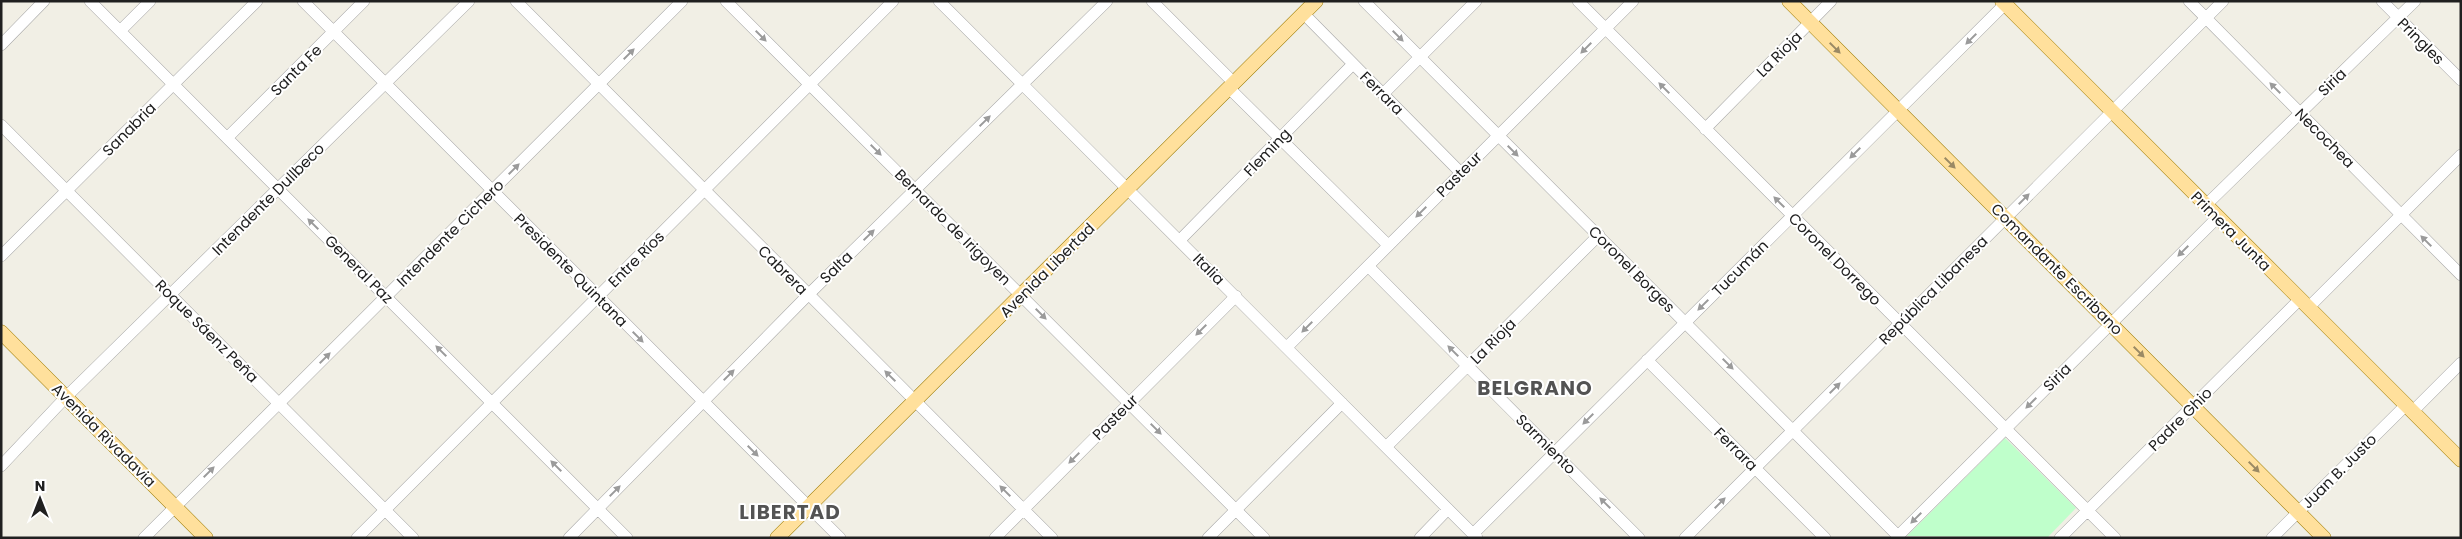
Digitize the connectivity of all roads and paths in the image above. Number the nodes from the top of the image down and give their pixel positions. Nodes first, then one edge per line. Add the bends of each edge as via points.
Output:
1 (44, 1) edge
2 (90, 1) edge
3 (150, 1) edge
4 (257, 1) edge
5 (303, 1) edge
6 (364, 1) edge
7 (469, 1) edge
8 (516, 1) edge
9 (682, 1) edge
10 (726, 1) edge
11 (893, 1) edge
12 (940, 1) edge
13 (1107, 1) edge
14 (1152, 1) edge
15 (1316, 1) edge
16 (1364, 1) edge
17 (1476, 1) edge
18 (1578, 1) edge
19 (1633, 1) edge
20 (1788, 1) edge
21 (1831, 1) edge
22 (2189, 1) edge
23 (2223, 1) edge
24 (2382, 1) edge
25 (2415, 1) edge
26 (2005, 2) edge
27 (1304, 14) junction
28 (2206, 18) junction
29 (2398, 18) junction
30 (1810, 23) junction
31 (1605, 29) junction
32 (120, 31) junction
33 (334, 32) junction
34 (1, 45) edge
35 (1420, 57) junction
36 (1353, 64) junction
37 (2461, 80) edge
38 (384, 83) junction
39 (1023, 84) junction
40 (173, 85) junction
41 (598, 85) junction
42 (810, 85) junction
43 (1232, 86) junction
44 (1383, 94) junction
45 (1898, 111) junction
46 (2112, 111) junction
47 (2299, 113) junction
48 (1, 125) edge
49 (1705, 129) junction
50 (1498, 135) junction
51 (227, 138) junction
52 (1280, 138) junction
53 (2461, 155) edge
54 (1460, 172) junction
55 (1129, 188) junction
56 (278, 189) junction
57 (915, 189) junction
58 (67, 191) junction
59 (492, 191) junction
60 (704, 191) junction
61 (2206, 205) junction
62 (2401, 215) junction
63 (1792, 216) junction
64 (2218, 217) junction
65 (2005, 218) junction
66 (1599, 236) junction
67 (1180, 240) junction
68 (1388, 245) junction
69 (1, 256) edge
70 (1368, 266) junction
71 (2461, 275) edge
72 (808, 295) junction
73 (1021, 295) junction
74 (171, 296) junction
75 (1236, 296) junction
76 (386, 297) junction
77 (598, 297) junction
78 (2304, 304) junction
79 (1686, 322) junction
80 (1900, 323) junction
81 (2110, 324) junction
82 (1, 332) edge
83 (1287, 347) junction
84 (1647, 360) junction
85 (2461, 363) edge
86 (1468, 366) junction
87 (66, 397) junction
88 (703, 401) junction
89 (915, 401) junction
90 (279, 403) junction
91 (492, 403) junction
92 (1129, 403) junction
93 (1342, 403) junction
94 (2193, 406) junction
95 (2409, 408) junction
96 (2005, 429) junction
97 (1793, 430) junction
98 (1386, 447) junction
99 (1554, 453) junction
100 (2461, 460) edge
101 (1, 466) edge
102 (1755, 468) junction
103 (175, 506) junction
104 (808, 506) junction
105 (598, 508) junction
106 (1023, 509) junction
107 (1448, 509) junction
108 (385, 510) junction
109 (1236, 510) junction
110 (2087, 510) junction
111 (2298, 512) junction
112 (1475, 536) edge
113 (1898, 537) edge
114 (144, 538) edge
115 (206, 538) edge
116 (357, 538) edge
117 (413, 538) edge
118 (569, 538) edge
119 (628, 538) edge
120 (777, 538) edge
121 (840, 538) edge
122 (994, 538) edge
123 (1052, 538) edge
124 (1208, 538) edge
125 (1264, 538) edge
126 (1420, 538) edge
127 (1639, 538) edge
128 (1685, 538) edge
129 (1825, 538) edge
130 (2060, 538) edge
131 (2114, 538) edge
132 (2272, 538) edge
133 (2324, 538) edge

1 - 34 street
2 - 32 street, General Paz
3 - 32 street
4 - 40 street, Sanabria
5 - 33 street, Presidente Quintana
6 - 33 street, Santa Fe
7 - 38 street, Intendente Dullbeco
8 - 41 street, Cabrera
41 -> 9 street, Intendente Cichero
10 -> 42 street, Bernardo de Irigoyen
11 - 42 street, Entre Ríos
12 - 39 street, Italia
13 - 39 street, Salta
14 - 43 street
15 - 27 main road, Avenida Libertad
16 -> 35 street, Coronel Borges
17 - 35 street
18 - 31 street, Coronel Dorrego
19 - 31 street, Pasteur
20 - 30 main road, Comandante Escribano
21 - 30 street, La Rioja
22 - 28 street, Necochea
23 - 28 street, República Libanesa
24 - 29 street, Pringles
25 - 29 street, Siria
26 -> 45 street, Tucumán
26 - 46 main road, Primera Junta
27 - 36 street, Ferrara
27 - 43 main road, Avenida Libertad
28 - 46 street, República Libanesa
47 -> 28 street, Necochea
29 - 37 street, Pringles
29 - 47 street, Siria
30 -> 45 main road, Comandante Escribano
30 - 49 street, La Rioja
49 -> 31 street, Coronel Dorrego
31 -> 50 street, Pasteur
32 - 40 street, General Paz
33 - 38 street, Presidente Quintana
33 - 51 street, Santa Fe
35 - 44 street
35 - 50 street, Coronel Borges
36 - 44 street, Ferrara
36 - 52 street, Fleming
38 - 56 street, Intendente Dullbeco
38 - 59 street, Presidente Quintana
39 - 55 street, Italia
57 -> 39 street, Salta
40 - 51 street, General Paz
40 - 58 street, Sanabria
59 -> 41 street, Intendente Cichero
41 - 60 street, Cabrera
42 -> 57 street, Bernardo de Irigoyen
42 - 60 street, Entre Ríos
43 - 52 street
43 - 55 main road, Avenida Libertad
44 - 54 street, Ferrara
45 -> 63 street, Tucumán
45 -> 65 main road, Comandante Escribano
46 - 61 main road, Primera Junta
65 -> 46 street, República Libanesa
47 - 61 street, Siria
47 - 62 street, Necochea
48 - 58 street, Roque Sáenz Peña
63 -> 49 street, Coronel Dorrego
50 - 54 street, Pasteur
50 -> 66 street, Coronel Borges
51 - 56 street, General Paz
52 - 67 street, Fleming
52 - 68 street
53 - 62 street, Padre Ghio
54 -> 68 street, Pasteur
55 - 67 street, Italia
55 - 73 main road, Avenida Libertad
56 - 74 street, Intendente Dullbeco
76 -> 56 street, General Paz
72 -> 57 street, Salta
57 - 73 street, Bernardo de Irigoyen
58 - 69 street, Sanabria
58 - 74 street, Roque Sáenz Peña
59 - 76 street, Intendente Cichero
59 - 77 street, Presidente Quintana
60 - 72 street, Cabrera
60 - 77 street, Entre Ríos
61 - 64 main road, Primera Junta
71 -> 62 street, Necochea
62 - 78 street, Padre Ghio
63 -> 79 street, Tucumán
63 - 80 street, Coronel Dorrego
64 - 78 main road, Primera Junta
64 -> 81 street, Siria
65 - 80 street, República Libanesa
65 - 81 main road, Comandante Escribano
66 - 79 street, Coronel Borges
66 - 86 street, La Rioja
67 - 75 street, Italia
68 - 70 street, Pasteur
70 -> 83 street, Pasteur
86 -> 70 street, Sarmiento
88 -> 72 street, Salta
89 -> 72 street, Cabrera
73 - 89 main road, Avenida Libertad
73 -> 92 street, Bernardo de Irigoyen
74 - 87 street, Intendente Dullbeco
74 - 90 street, Roque Sáenz Peña
75 - 83 street, Italia
75 -> 92 street, Pasteur
90 -> 76 street, Intendente Cichero
91 -> 76 street, General Paz
77 -> 88 street, Presidente Quintana
77 - 91 street, Entre Ríos
78 - 94 street, Padre Ghio
78 - 95 main road, Primera Junta
79 - 84 street, Tucumán
79 -> 97 street, Coronel Borges
80 - 96 street, Coronel Dorrego
97 -> 80 street, República Libanesa
81 -> 94 main road, Comandante Escribano
81 -> 96 street, Siria
82 - 87 main road, Avenida Rivadavia
83 - 93 street, Italia
84 -> 99 street, Tucumán
84 - 102 street, Ferrara
85 - 95 street, Juan B. Justo
86 - 98 street, La Rioja
86 - 99 street, Sarmiento
87 - 101 street, Intendente Dullbeco
87 - 103 main road, Avenida Rivadavia
88 -> 104 street, Presidente Quintana
105 -> 88 street, Salta
89 - 104 main road, Avenida Libertad
106 -> 89 street, Cabrera
103 -> 90 street, Intendente Cichero
90 - 108 street, Roque Sáenz Peña
105 -> 91 street, General Paz
91 - 108 street, Entre Ríos
92 -> 106 street, Pasteur
92 -> 109 street, Bernardo de Irigoyen
93 - 98 street, Italia
93 - 109 street
94 - 110 street, Padre Ghio
94 -> 111 main road, Comandante Escribano
95 - 100 main road, Primera Junta
95 - 111 street, Juan B. Justo
96 - 110 street, Coronel Dorrego
96 -> 113 street, Siria
97 - 102 street, República Libanesa
97 - 113 street, Coronel Borges
98 - 107 street, Italia
99 - 112 street, Tucumán
127 -> 99 street, Sarmiento
128 -> 102 street, República Libanesa
102 - 129 street, Ferrara
103 - 114 street, Intendente Cichero
103 - 115 main road, Avenida Rivadavia
104 - 120 main road, Avenida Libertad
104 - 121 street, Presidente Quintana
105 - 118 street, Salta
105 - 119 street, General Paz
106 - 122 street, Pasteur
106 - 123 street, Cabrera
107 - 112 street, Italia
107 - 126 street
108 - 116 street, Entre Ríos
108 - 117 street, Roque Sáenz Peña
109 - 124 street
109 - 125 street, Bernardo de Irigoyen
110 - 130 street, Padre Ghio
110 - 131 street, Coronel Dorrego
111 - 132 street, Juan B. Justo
111 - 133 main road, Comandante Escribano

